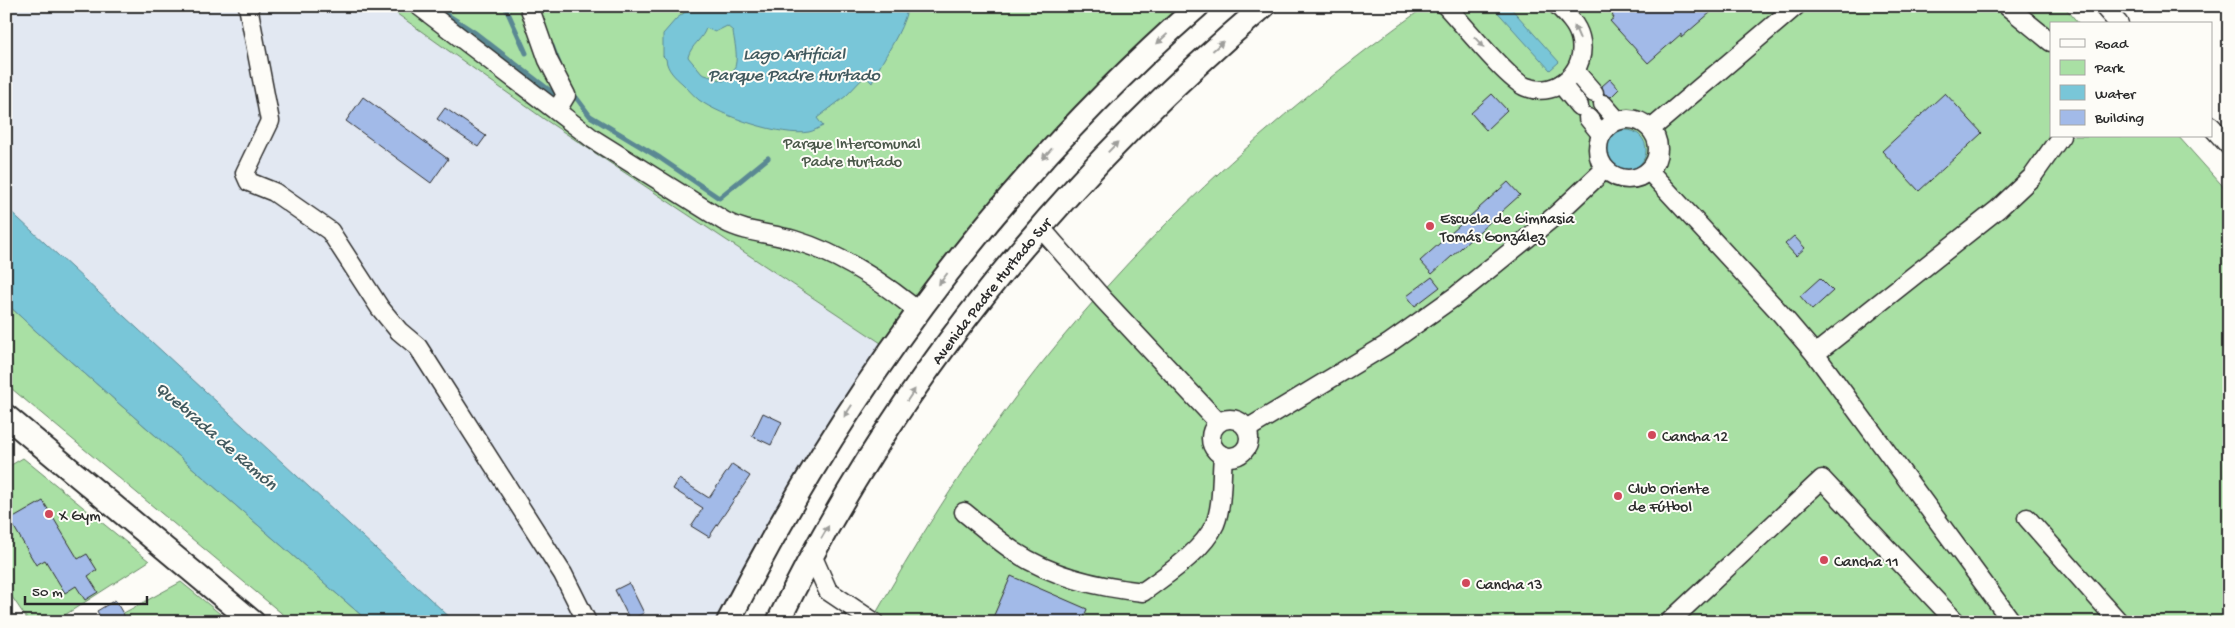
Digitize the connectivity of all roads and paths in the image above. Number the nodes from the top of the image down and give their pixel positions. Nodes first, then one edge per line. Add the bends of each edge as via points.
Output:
1 (248, 6) edge
2 (419, 6) edge
3 (529, 6) edge
4 (1198, 6) edge
5 (1264, 6) edge
6 (1446, 6) edge
7 (1558, 6) edge
8 (1796, 6) edge
9 (2006, 6) edge
10 (2103, 6) edge
11 (2117, 22) edge
12 (2050, 41) edge
13 (1575, 72) junction
14 (1561, 84) junction
15 (557, 110) junction
16 (1617, 120) junction
17 (2212, 127) edge
18 (1651, 129) junction
19 (1601, 134) junction
20 (2060, 138) edge
21 (2229, 146) edge
22 (1605, 169) junction
23 (1649, 171) junction
24 (1040, 227) junction
25 (913, 317) junction
26 (1816, 354) junction
27 (6, 416) edge
28 (1218, 422) junction
29 (1248, 430) junction
30 (1223, 456) junction
31 (964, 512) dead end
32 (2027, 518) dead end
33 (812, 555) junction
34 (253, 622) edge
35 (586, 622) edge
36 (728, 622) edge
37 (778, 622) edge
38 (874, 622) edge
39 (1669, 622) edge
40 (1956, 622) edge
41 (2012, 622) edge
42 (2119, 622) edge

1 - 35 street via 270,121 245,173 249,182 274,192 330,231 380,308 418,347 563,574
2 - 15 street
3 - 15 street via 548,60 566,95
4 -> 25 main road via 1050,150
24 -> 5 main road, Avenida Padre Hurtado Sur via 1180,80
6 -> 14 street via 1516,83 1534,90
13 -> 7 street via 1582,54 1580,34
8 - 18 street
9 - 12 street
10 - 11 street
13 - 14 street
13 - 16 street
14 - 19 street
15 - 25 street via 594,139 739,230 823,250 893,290 914,307
16 - 18 street via 1635,119
16 - 19 street
17 - 21 street
18 - 23 street via 1658,155
19 - 22 street via 1598,152
20 - 26 street via 2032,177 1998,209
22 - 23 street via 1622,179 1632,179
22 - 29 street via 1556,215 1457,295 1388,344
23 - 26 street
24 - 28 street via 1103,300
33 -> 24 main road, Avenida Padre Hurtado Sur via 918,385
25 -> 36 main road via 804,482
26 - 41 street
27 - 34 main road
28 - 29 street via 1234,419
28 - 30 street via 1211,431 1211,443 1213,449
29 - 30 street via 1249,441 1244,451 1234,457
30 - 31 street via 1218,512 1209,535 1177,567 1142,592 1064,577 1015,553
32 - 42 street
33 - 37 main road, Avenida Padre Hurtado Sur
33 - 38 street via 828,591
39 - 40 street via 1822,479

